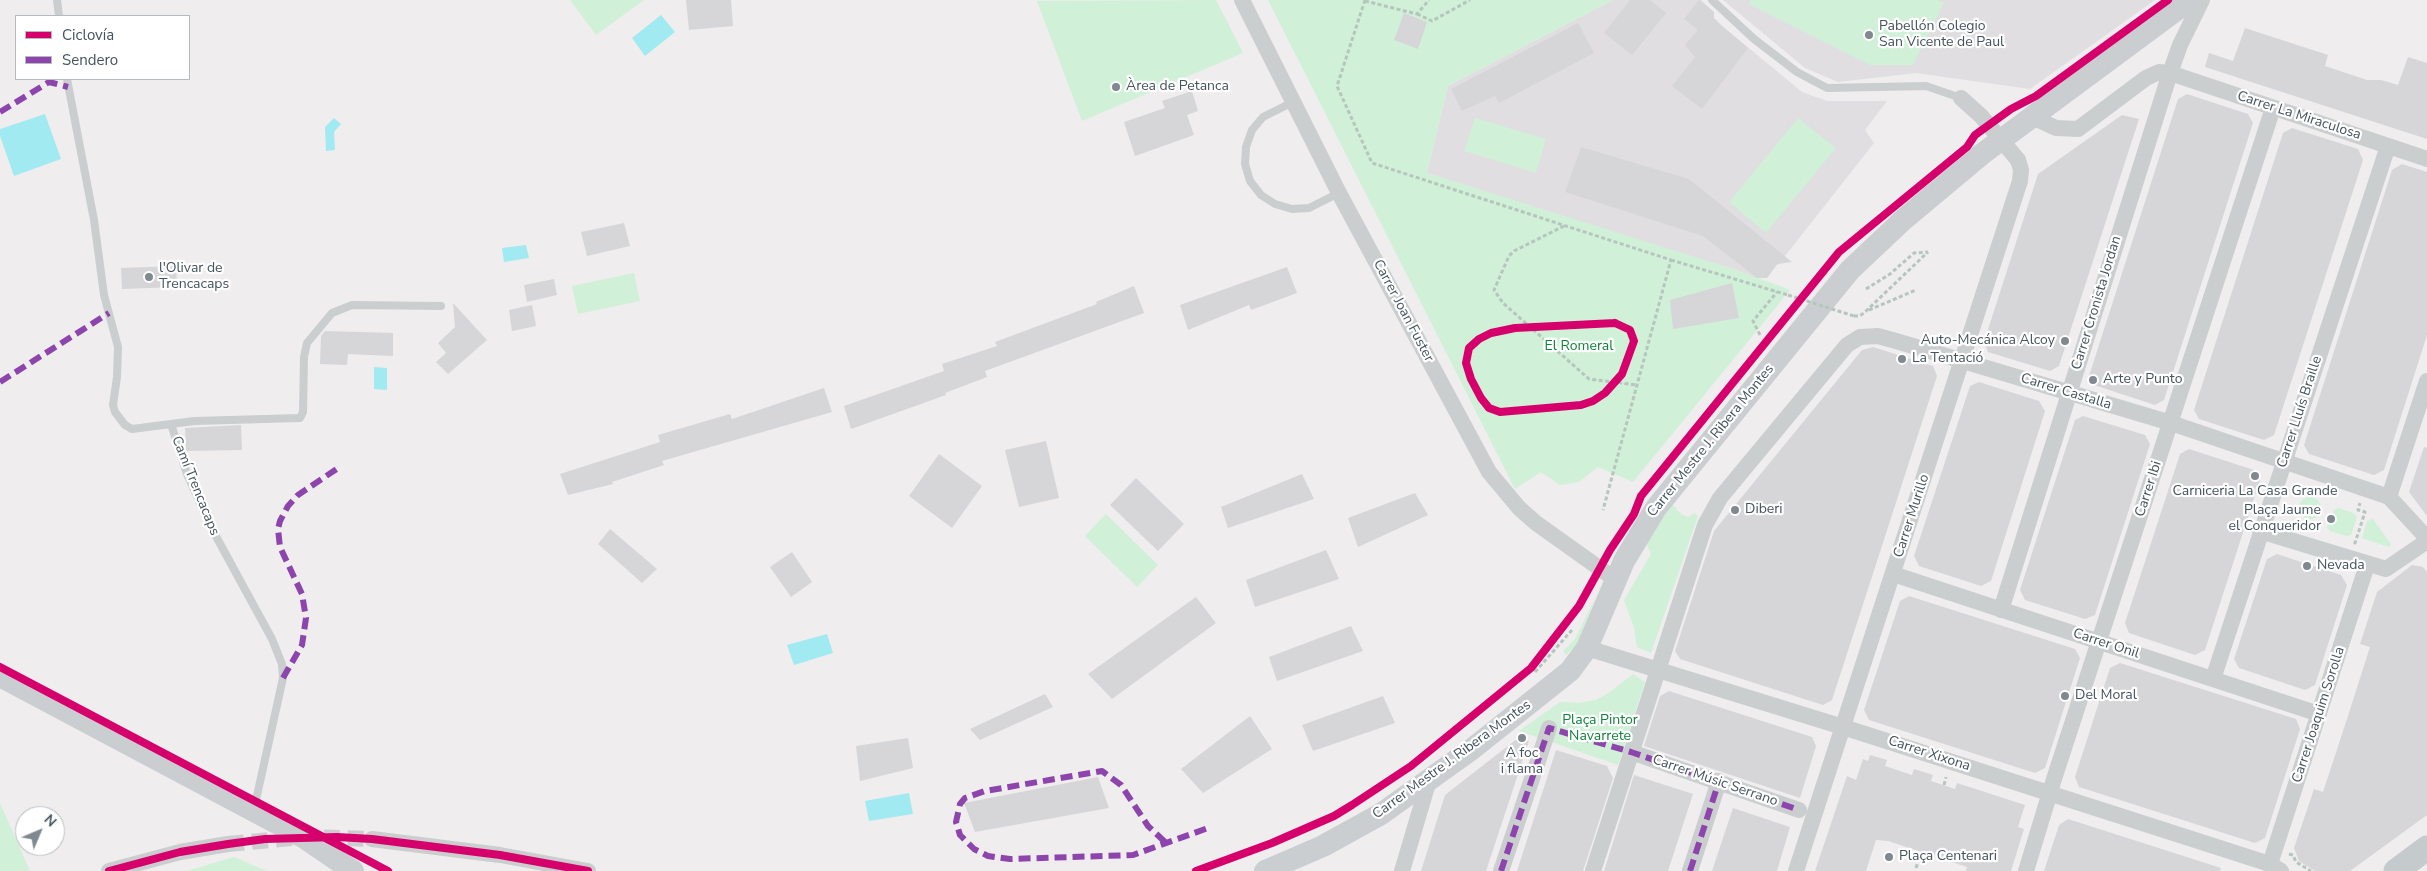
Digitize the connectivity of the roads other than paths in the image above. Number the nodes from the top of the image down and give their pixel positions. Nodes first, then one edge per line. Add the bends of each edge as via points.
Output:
1 (57, 0) edge
2 (1242, 0) edge
3 (1712, 0) edge
4 (2190, 0) edge
5 (2202, 0) edge
6 (59, 15) edge
7 (2170, 73) junction
8 (67, 80) edge
9 (1961, 98) joint
10 (1293, 102) junction
11 (2273, 108) junction
12 (2032, 117) junction
13 (2388, 146) junction
14 (2427, 159) edge
15 (1339, 193) junction
16 (441, 306) dead end
17 (1962, 362) junction
18 (2427, 381) edge
19 (2069, 393) junction
20 (2171, 423) junction
21 (171, 424) junction
22 (2284, 461) junction
23 (2389, 497) junction
24 (2260, 531) junction
25 (2427, 539) edge
26 (2367, 565) junction
27 (1893, 574) junction
28 (1616, 580) junction
29 (2001, 610) junction
30 (2099, 642) junction
31 (1587, 648) junction
32 (1657, 668) junction
33 (0, 676) edge
34 (2213, 679) junction
35 (2319, 714) junction
36 (1843, 727) junction
37 (1549, 728) dead end
38 (1631, 752) junction
39 (1429, 780) junction
40 (1719, 782) junction
41 (2050, 793) junction
42 (1799, 810) dead end
43 (253, 811) junction
44 (303, 838) junction
45 (372, 839) tunnel mouth
46 (228, 844) tunnel mouth
47 (2427, 848) edge
48 (2275, 868) edge
49 (109, 871) edge
50 (353, 871) edge
51 (372, 871) edge
52 (588, 871) edge
53 (1266, 871) edge
54 (1402, 871) edge
55 (1501, 871) edge
56 (1593, 871) edge
57 (1690, 871) edge
58 (1796, 871) edge
59 (2026, 871) edge
60 (2396, 871) edge

1 - 6 lane
2 - 10 street, Carrer Joan Fuster
3 - 9 lane via 1797,72 1826,88 1926,86
4 - 12 street, Carrer Mestre J. Ribera Montes
5 - 7 street, Carrer Cronista Jordan
7 - 11 street, Carrer La Miraculosa
7 - 12 street via 2159,72 2146,78 2078,128 2056,128
7 - 19 street, Carrer Cronista Jordan
8 - 21 lane, Camí Trencacaps via 94,220 104,294 118,347 115,412 132,429
9 - 17 street, Carrer Murillo, bridge via 1981,116 2018,160 2021,170
10 - 15 street, Carrer Joan Fuster
10 - 15 lane via 1263,117 1252,130 1245,155 1250,181 1261,195 1292,209 1310,208
11 - 13 street, Carrer La Miraculosa
11 - 20 street, Carrer Ibi
12 - 28 street, Carrer Mestre J. Ribera Montes via 1930,197 1850,270 1678,478 1638,535
13 - 14 street, Carrer La Miraculosa
13 - 22 street, Carrer Lluís Braille
15 - 28 street, Carrer Joan Fuster via 1489,472 1536,524
16 - 21 lane via 352,305 332,313 307,343 300,418
17 - 19 street, Carrer Castalla
17 - 27 street, Carrer Murillo
17 - 32 street, Carrer Castalla via 1878,336 1860,337 1847,345 1720,498 1705,525
18 - 23 street
19 - 20 street, Carrer Castalla
19 - 29 street, Carrer Cronista Jordan
20 - 22 street, Carrer Castalla
20 - 30 street, Carrer Ibi
21 - 43 lane, Camí Trencacaps via 187,474 212,529 272,639 282,664 283,678
22 - 23 street
22 - 24 street, Carrer Lluís Braille
23 - 25 street
24 - 26 street
24 - 34 street, Carrer Lluís Braille
25 - 26 street via 2386,569
26 - 35 street, Carrer Joaquim Sorolla
27 - 29 street, Carrer Onil
27 - 36 street, Carrer Murillo
28 - 31 street, Carrer Mestre J. Ribera Montes
29 - 30 street, Carrer Onil
30 - 34 street, Carrer Onil
30 - 41 street, Carrer Ibi
31 - 32 street, Carrer Xixona
31 - 39 street, Carrer Mestre J. Ribera Montes via 1557,683
32 - 36 street, Carrer Xixona
32 - 38 street
33 - 43 street
34 - 35 street, Carrer Onil
35 - 48 street, Carrer Joaquim Sorolla
36 - 41 street, Carrer Xixona
36 - 58 street, Carrer Murillo
37 - 55 street
38 - 40 street, Carrer Músic Serrano
38 - 56 street
39 - 53 street, Carrer Mestre J. Ribera Montes via 1362,826
39 - 54 street
40 - 42 street, Carrer Músic Serrano
40 - 57 street
41 - 48 street, Carrer Xixona
41 - 59 street, Carrer Ibi
43 - 44 street
44 - 50 street
44 - 51 street
45 - 52 street via 500,855
46 - 49 street via 180,852
47 - 60 main road

